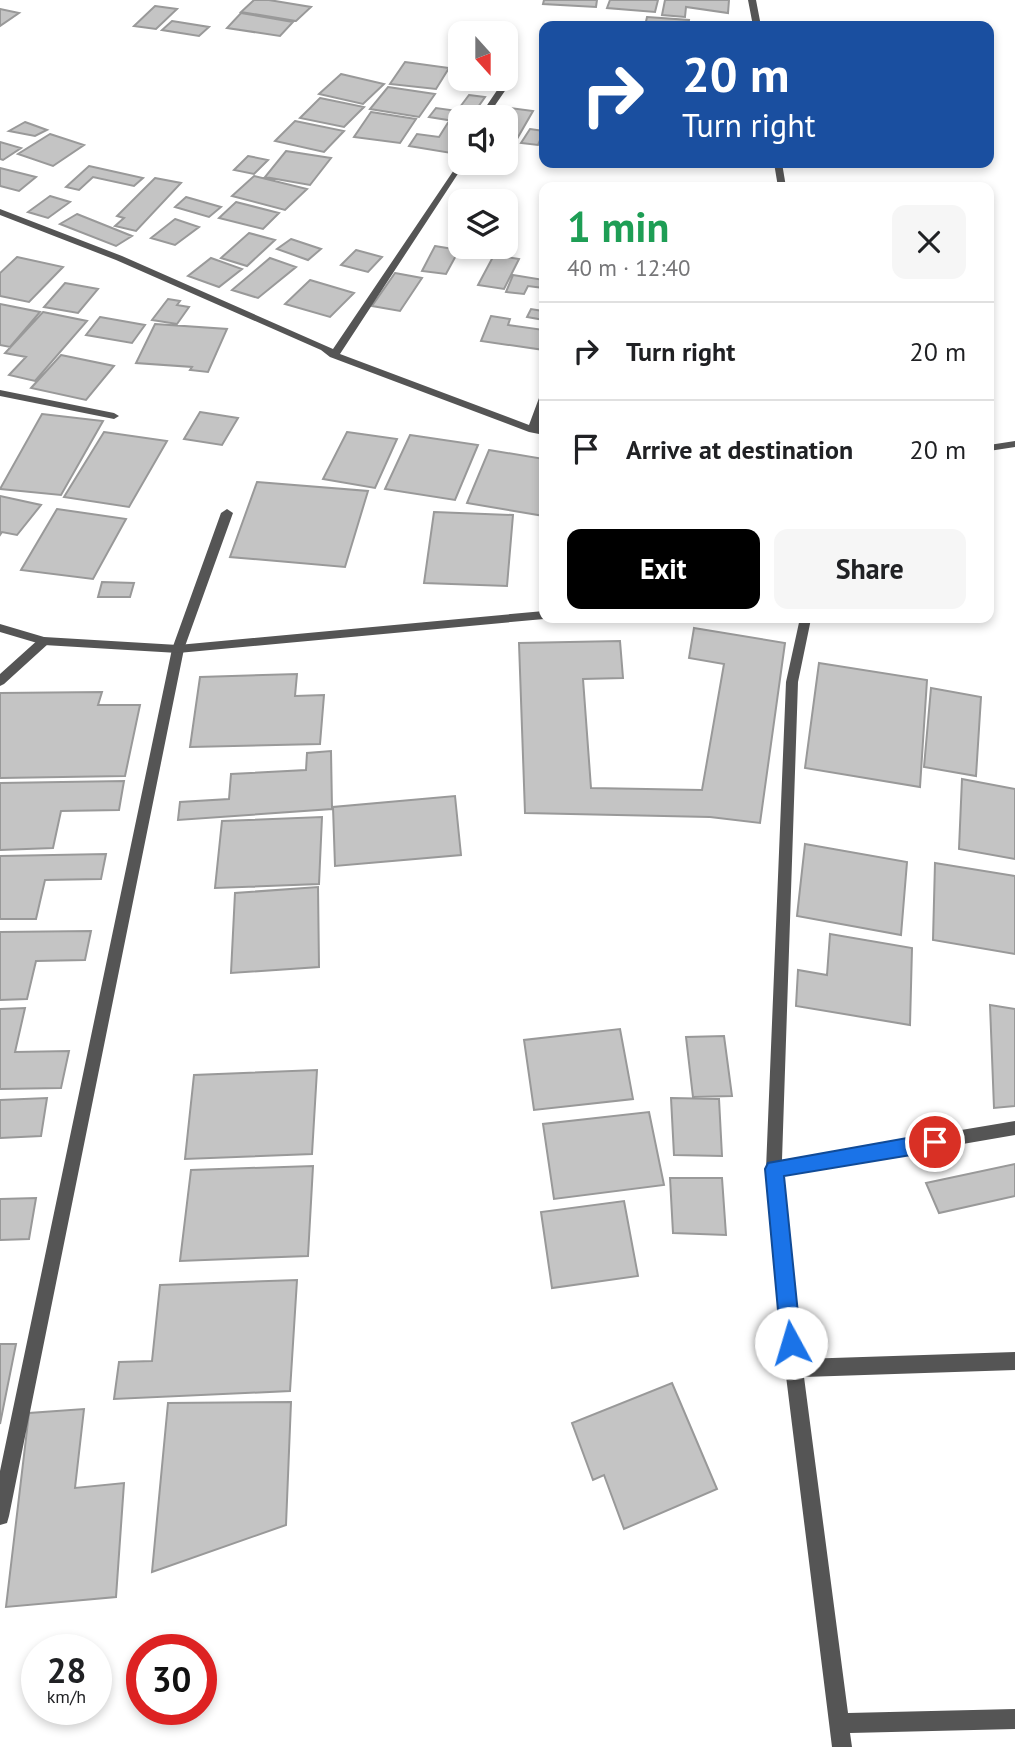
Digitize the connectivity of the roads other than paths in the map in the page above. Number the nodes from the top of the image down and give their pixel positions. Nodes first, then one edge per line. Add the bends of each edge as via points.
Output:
1 (752, 0) edge
2 (756, 21) edge
3 (453, 175) edge
4 (0, 212) edge
5 (334, 355) junction
6 (0, 393) edge
7 (114, 416) dead end
8 (538, 431) edge
9 (1015, 444) edge
10 (994, 447) edge
11 (227, 513) dead end
12 (539, 615) edge
13 (803, 623) edge
14 (0, 628) edge
15 (44, 642) junction
16 (178, 649) junction
17 (0, 681) edge
18 (1015, 1128) edge
19 (774, 1169) junction
20 (1015, 1362) edge
21 (794, 1368) junction
22 (0, 1516) edge
23 (1015, 1719) edge
24 (839, 1723) junction
25 (842, 1747) edge

1 - 2 street
3 - 5 street
4 - 5 street via 119,258
5 - 8 street
6 - 7 street
9 - 10 street
11 - 16 street
12 - 16 street
13 - 19 street via 792,682
14 - 15 street
15 - 16 street
15 - 17 street
16 - 22 street
18 - 19 street
19 - 21 street
20 - 21 street
21 - 24 street
23 - 24 street
24 - 25 street

